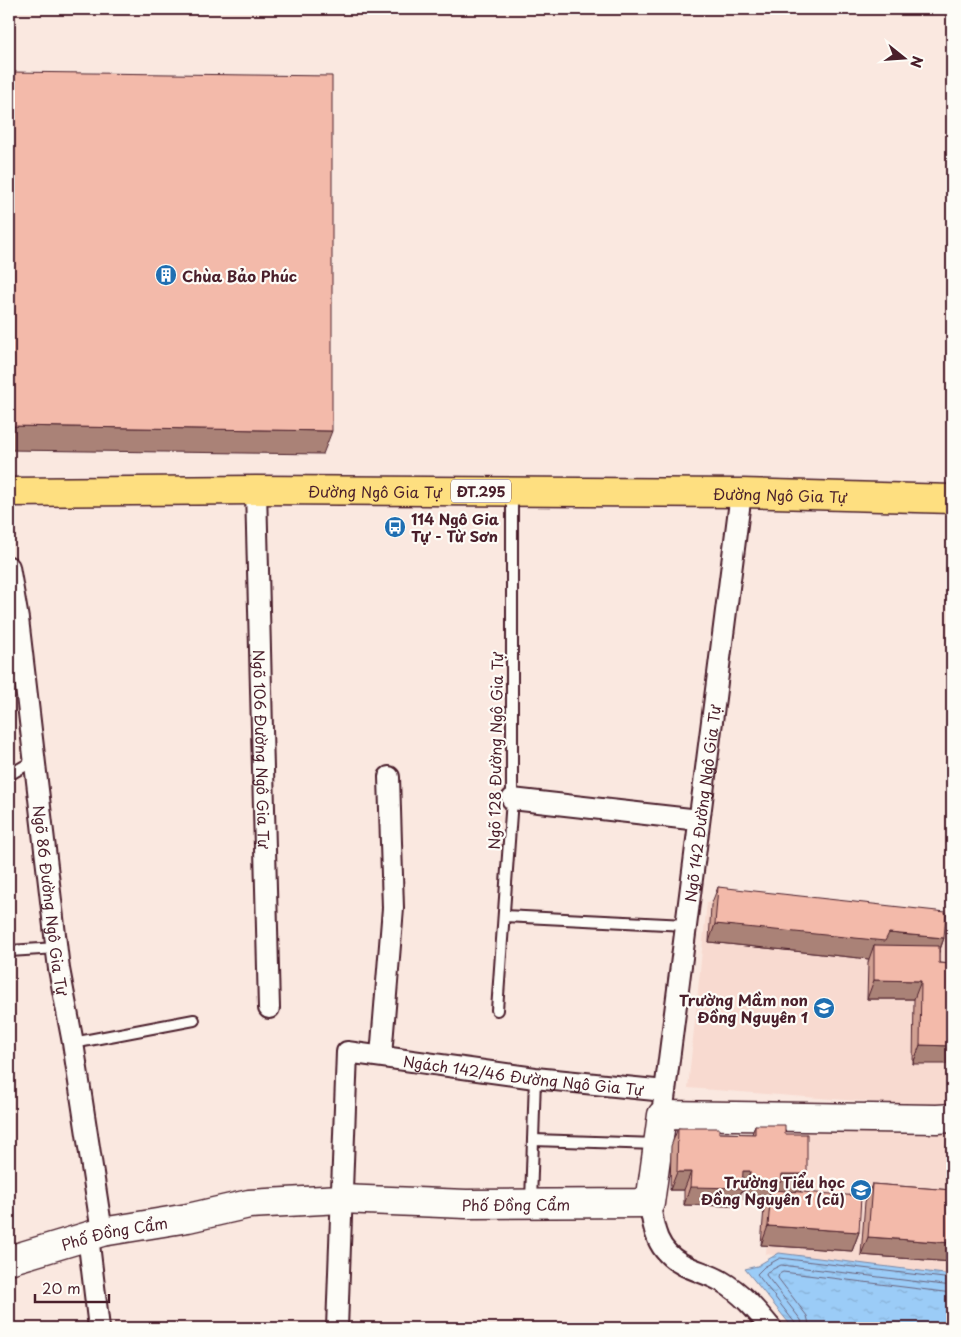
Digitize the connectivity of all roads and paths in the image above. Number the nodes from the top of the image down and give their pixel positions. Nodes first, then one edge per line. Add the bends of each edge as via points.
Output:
1 (256, 490) junction
2 (9, 492) edge
3 (512, 492) junction
4 (741, 493) junction
5 (952, 499) edge
6 (9, 567) edge
7 (35, 760) junction
8 (9, 775) edge
9 (388, 778) dead end
10 (512, 799) junction
11 (699, 820) junction
12 (504, 916) junction
13 (686, 925) junction
14 (57, 948) junction
15 (9, 951) edge
16 (269, 1008) dead end
17 (497, 1010) dead end
18 (194, 1020) dead end
19 (73, 1043) junction
20 (381, 1056) junction
21 (535, 1078) junction
22 (664, 1103) junction
23 (952, 1118) edge
24 (533, 1140) junction
25 (658, 1144) junction
26 (341, 1199) junction
27 (650, 1203) junction
28 (531, 1204) junction
29 (95, 1234) junction
30 (9, 1260) edge
31 (99, 1328) edge
32 (337, 1328) edge
33 (771, 1328) edge

1 - 2 main road, Đường Ngô Gia Tự / ĐT.295
1 - 3 main road, Đường Ngô Gia Tự / ĐT.295
1 - 16 street, Ngõ 106 Đường Ngô Gia Tự
3 - 4 main road, Đường Ngô Gia Tự / ĐT.295
3 - 10 lane, Ngõ 128 Đường Ngô Gia Tự
4 - 5 main road, Đường Ngô Gia Tự / ĐT.295
4 - 11 street, Ngõ 142 Đường Ngô Gia Tự
6 - 7 street, Ngõ 86 Đường Ngô Gia Tự
7 - 8 lane
7 - 14 street, Ngõ 86 Đường Ngô Gia Tự
9 - 20 street via 393,908
10 - 11 street
10 - 12 lane, Ngõ 128 Đường Ngô Gia Tự
11 - 13 street, Ngõ 142 Đường Ngô Gia Tự
12 - 13 lane
12 - 17 lane, Ngõ 128 Đường Ngô Gia Tự
13 - 22 street, Ngõ 142 Đường Ngô Gia Tự
14 - 15 lane
14 - 19 street, Ngõ 86 Đường Ngô Gia Tự
18 - 19 lane
19 - 29 street, Ngõ 86 Đường Ngô Gia Tự
20 - 21 street, Ngách 142/46 Đường Ngô Gia Tự
20 - 26 street, Ngách 142/46 Đường Ngô Gia Tự via 347,1052
21 - 22 street, Ngách 142/46 Đường Ngô Gia Tự
21 - 24 lane
22 - 23 street
22 - 25 street
24 - 25 lane
24 - 28 lane
25 - 27 street
26 - 28 street, Phố Đồng Cẩm
26 - 29 street, Phố Đồng Cẩm via 249,1204
26 - 32 street
27 - 28 street, Phố Đồng Cẩm
27 - 33 street via 653,1227 665,1252 681,1264 735,1290 750,1302
29 - 30 street, Phố Đồng Cẩm
29 - 31 street, Ngõ 86 Đường Ngô Gia Tự

